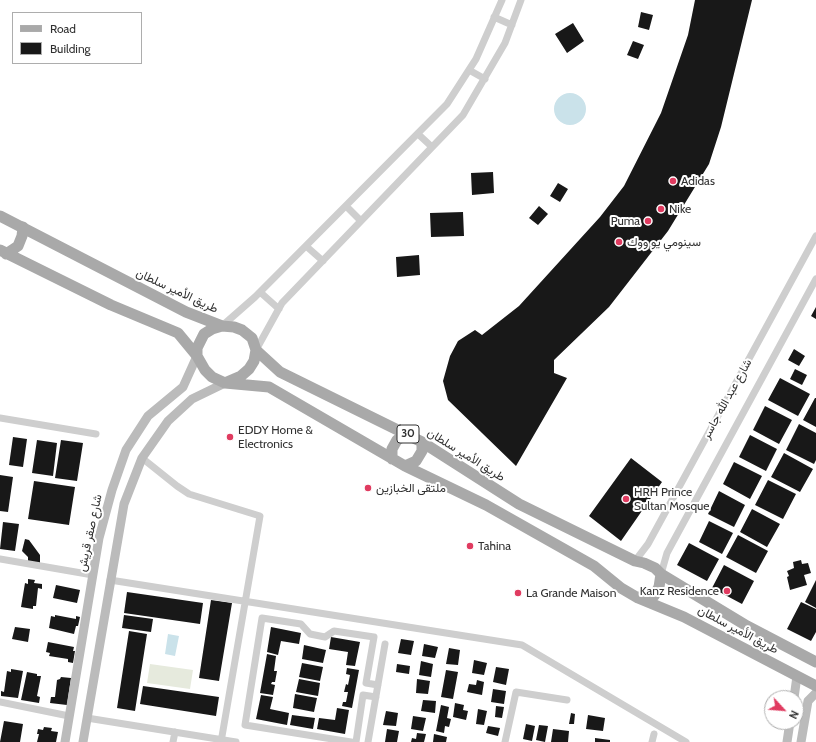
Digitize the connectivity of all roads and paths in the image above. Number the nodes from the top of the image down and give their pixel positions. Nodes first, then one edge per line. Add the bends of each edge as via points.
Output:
1 (502, 0) edge
2 (521, 0) edge
3 (494, 17) junction
4 (512, 25) junction
5 (469, 70) junction
6 (485, 79) junction
7 (418, 134) junction
8 (432, 147) junction
9 (346, 206) junction
10 (2, 219) edge
11 (361, 221) junction
12 (23, 228) junction
13 (816, 236) edge
14 (306, 246) junction
15 (3, 252) edge
16 (323, 261) junction
17 (816, 279) edge
18 (260, 292) junction
19 (279, 309) junction
20 (222, 326) junction
21 (256, 350) junction
22 (197, 356) junction
23 (225, 383) junction
24 (0, 418) edge
25 (96, 434) dead end
26 (407, 434) junction
27 (422, 442) junction
28 (142, 458) junction
29 (392, 459) junction
30 (405, 466) junction
31 (0, 559) edge
32 (635, 560) junction
33 (661, 574) junction
34 (93, 575) junction
35 (110, 580) junction
36 (638, 598) junction
37 (245, 601) junction
38 (385, 644) dead end
39 (816, 662) edge
40 (798, 676) junction
41 (378, 685) junction
42 (816, 686) edge
43 (795, 690) edge
44 (816, 693) edge
45 (376, 697) junction
46 (567, 700) dead end
47 (0, 702) edge
48 (69, 716) junction
49 (87, 718) junction
50 (789, 730) edge
51 (175, 732) junction
52 (654, 734) dead end
53 (221, 741) edge
54 (65, 742) edge
55 (83, 742) edge
56 (173, 742) edge
57 (236, 742) edge
58 (351, 742) edge
59 (356, 742) edge
60 (368, 742) edge
61 (505, 742) edge
62 (652, 742) edge
63 (686, 742) edge
64 (787, 742) edge
65 (801, 742) edge

1 - 3 street
2 - 4 street
3 - 4 street
3 - 5 street
4 - 6 street
5 - 6 street
5 - 7 street via 447,104
6 - 8 street via 463,115
7 - 8 street
7 - 9 street
8 - 11 street
9 - 11 street
9 - 14 street
10 - 12 main road, طريق الأمير سلطان / 30
11 - 16 street
12 - 15 main road via 18,246
12 - 20 main road, طريق الأمير سلطان / 30 via 186,312
13 - 32 street, شارع عبد الله جاسر via 648,544
14 - 16 street
14 - 18 street
15 - 22 main road, طريق الأمير سلطان / 30 via 111,305 178,333
16 - 19 street
17 - 33 street, شارع عبد الله جاسر via 667,553
18 - 19 street
18 - 20 street
19 - 21 street
20 - 21 main road, طريق الأمير سلطان / 30 via 242,330 252,338
20 - 22 main road via 204,334 197,348
21 - 23 main road via 249,369 241,376
21 - 26 main road, طريق الأمير سلطان / 30 via 280,372
22 - 23 main road, طريق الأمير سلطان / 30 via 205,370
22 - 34 street, شارع صقر قريش via 183,387 148,416 126,450 99,538
23 - 28 street via 192,399 168,421
23 - 29 main road, طريق الأمير سلطان / 30 via 269,387
24 - 25 street
26 - 27 main road, طريق الأمير سلطان / 30
26 - 29 main road via 397,440 392,449
27 - 30 main road via 422,451 416,461
27 - 32 main road, طريق الأمير سلطان / 30 via 519,504
28 - 35 street via 124,504
28 - 37 street via 189,494 260,516
29 - 30 main road, طريق الأمير سلطان / 30
30 - 36 main road, طريق الأمير سلطان / 30 via 486,505 587,562
31 - 34 street
32 - 33 main road, طريق الأمير سلطان / 30 via 655,568
33 - 36 main road via 659,587 654,596
33 - 39 main road, طريق الأمير سلطان / 30 via 747,626
34 - 48 street, شارع صقر قريش
35 - 37 street
35 - 49 street
36 - 40 main road, طريق الأمير سلطان / 30 via 684,617
37 - 53 street
37 - 63 street via 522,645
38 - 41 street
40 - 42 main road, طريق الأمير سلطان / 30
40 - 43 street
41 - 45 street
41 - 58 street via 366,683 374,638 334,631 325,637 318,636 310,634 301,624 262,618 245,725
44 - 65 street via 808,701
45 - 59 street via 363,695
45 - 60 street
46 - 61 street via 516,692
47 - 48 street
48 - 54 street, شارع صقر قريش
49 - 51 street
49 - 55 street
50 - 64 street
51 - 53 street
51 - 56 street
52 - 62 street
53 - 57 street

